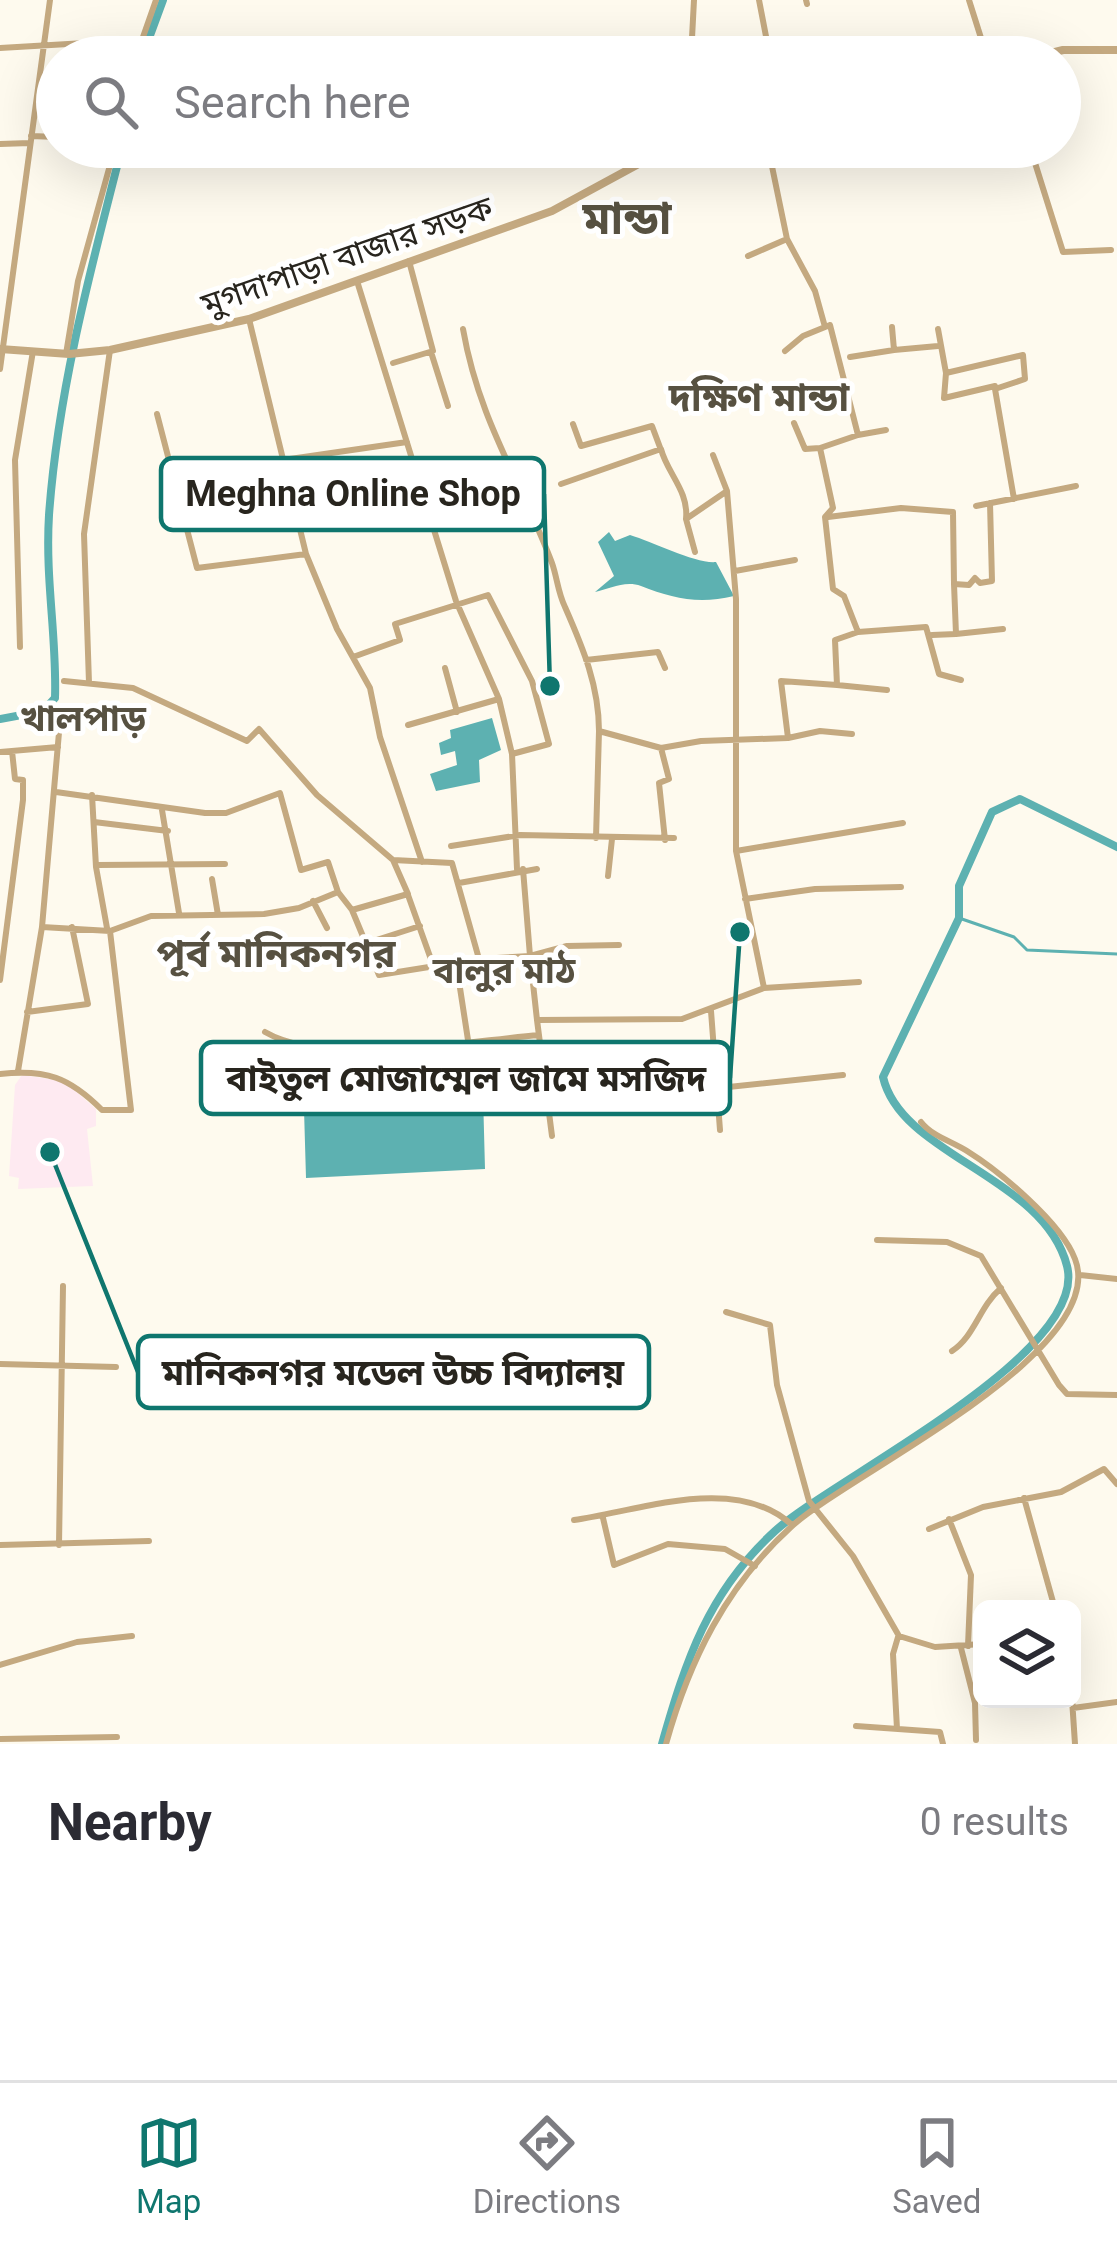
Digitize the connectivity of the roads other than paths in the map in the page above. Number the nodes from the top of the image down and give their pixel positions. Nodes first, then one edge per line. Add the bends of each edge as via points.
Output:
1 (50, 0) edge
2 (156, 0) edge
3 (694, 0) edge
4 (759, 0) edge
5 (969, 0) edge
6 (45, 36) edge
7 (143, 36) edge
8 (692, 36) edge
9 (766, 36) edge
10 (980, 36) edge
11 (36, 46) edge
12 (0, 48) edge
13 (1081, 50) edge
14 (1117, 50) edge
15 (36, 103) edge
16 (36, 139) edge
17 (31, 140) junction
18 (0, 144) edge
19 (110, 168) edge
20 (630, 168) edge
21 (772, 168) edge
22 (1037, 168) edge
23 (787, 238) junction
24 (1111, 250) dead end
25 (748, 256) dead end
26 (410, 261) junction
27 (12, 262) junction
28 (0, 264) edge
29 (357, 280) junction
30 (249, 319) junction
31 (825, 327) junction
32 (892, 327) dead end
33 (463, 329) dead end
34 (938, 329) dead end
35 (938, 346) junction
36 (1, 349) edge
37 (110, 350) junction
38 (894, 350) junction
39 (33, 351) junction
40 (785, 351) dead end
41 (431, 352) junction
42 (67, 354) junction
43 (850, 358) dead end
44 (393, 363) dead end
45 (0, 369) edge
46 (946, 374) junction
47 (998, 385) junction
48 (448, 406) dead end
49 (157, 414) dead end
50 (794, 423) dead end
51 (573, 424) dead end
52 (886, 430) dead end
53 (858, 435) junction
54 (407, 442) junction
55 (820, 448) junction
56 (661, 450) junction
57 (713, 454) dead end
58 (283, 460) junction
59 (561, 484) dead end
60 (1076, 486) dead end
61 (727, 491) junction
62 (1014, 499) junction
63 (989, 503) junction
64 (976, 506) dead end
65 (825, 517) junction
66 (686, 519) junction
67 (695, 552) dead end
68 (306, 554) junction
69 (795, 560) dead end
70 (735, 571) junction
71 (954, 584) junction
72 (456, 601) junction
73 (1004, 629) dead end
74 (858, 632) junction
75 (956, 634) junction
76 (932, 635) junction
77 (20, 647) dead end
78 (353, 657) junction
79 (586, 660) junction
80 (445, 668) dead end
81 (665, 668) dead end
82 (961, 680) dead end
83 (64, 681) dead end
84 (89, 682) junction
85 (837, 685) junction
86 (887, 690) dead end
87 (499, 699) junction
88 (457, 712) junction
89 (60, 721) dead end
90 (408, 724) dead end
91 (599, 731) junction
92 (852, 734) dead end
93 (788, 738) junction
94 (734, 744) junction
95 (58, 747) junction
96 (661, 748) junction
97 (12, 751) junction
98 (0, 752) edge
99 (512, 754) junction
100 (56, 792) junction
101 (92, 794) junction
102 (162, 810) junction
103 (94, 822) junction
104 (903, 823) dead end
105 (168, 831) junction
106 (520, 835) junction
107 (596, 838) junction
108 (612, 839) junction
109 (451, 846) dead end
110 (736, 850) junction
111 (393, 860) junction
112 (422, 862) junction
113 (173, 864) junction
114 (225, 864) dead end
115 (96, 865) junction
116 (520, 868) junction
117 (537, 868) dead end
118 (608, 876) dead end
119 (212, 879) dead end
120 (459, 883) junction
121 (901, 887) dead end
122 (338, 892) junction
123 (408, 894) junction
124 (745, 899) junction
125 (313, 902) junction
126 (352, 910) junction
127 (179, 914) junction
128 (218, 914) junction
129 (420, 926) junction
130 (42, 927) junction
131 (72, 927) junction
132 (327, 928) dead end
133 (109, 930) junction
134 (367, 943) junction
135 (619, 945) dead end
136 (530, 956) junction
137 (478, 959) junction
138 (456, 962) junction
139 (433, 965) junction
140 (0, 980) edge
141 (859, 982) dead end
142 (764, 988) junction
143 (27, 1012) junction
144 (711, 1012) junction
145 (537, 1020) junction
146 (265, 1032) dead end
147 (539, 1035) junction
148 (469, 1040) junction
149 (18, 1071) junction
150 (0, 1074) edge
151 (843, 1075) dead end
152 (545, 1084) junction
153 (600, 1087) dead end
154 (719, 1088) junction
155 (921, 1122) dead end
156 (720, 1130) dead end
157 (552, 1136) dead end
158 (877, 1240) dead end
159 (1080, 1275) junction
160 (1117, 1279) edge
161 (63, 1286) dead end
162 (1000, 1288) junction
163 (726, 1312) dead end
164 (1036, 1350) junction
165 (952, 1351) dead end
166 (0, 1364) edge
167 (59, 1364) junction
168 (116, 1367) dead end
169 (1117, 1395) edge
170 (1117, 1484) edge
171 (1024, 1498) junction
172 (812, 1506) junction
173 (603, 1516) junction
174 (949, 1519) junction
175 (574, 1520) dead end
176 (789, 1522) junction
177 (929, 1529) dead end
178 (149, 1541) dead end
179 (0, 1545) edge
180 (59, 1545) junction
181 (752, 1563) junction
182 (1052, 1600) edge
183 (132, 1636) dead end
184 (898, 1636) junction
185 (973, 1646) edge
186 (964, 1647) junction
187 (0, 1665) edge
188 (1117, 1702) edge
189 (1081, 1703) edge
190 (1072, 1708) edge
191 (856, 1726) dead end
192 (897, 1729) junction
193 (117, 1737) dead end
194 (0, 1739) edge
195 (976, 1740) dead end
196 (666, 1744) edge
197 (944, 1744) edge
198 (1075, 1744) edge

1 - 6 street
2 - 7 street
3 - 8 street
4 - 9 street
5 - 10 street
11 - 12 street
13 - 14 street
15 - 17 street
16 - 17 street
17 - 18 street
17 - 27 street
19 - 42 street
20 - 26 street, মুগদাপাড়া বাজার সড়ক via 552,211
21 - 23 street
22 - 24 street via 1063,252
23 - 25 street
23 - 31 street
26 - 29 street, মুগদাপাড়া বাজার সড়ক
26 - 41 street
27 - 28 street
27 - 36 street
29 - 30 street, মুগদাপাড়া বাজার সড়ক
29 - 54 street
30 - 37 street, মুগদাপাড়া বাজার সড়ক
30 - 58 street
31 - 40 street
31 - 53 street
32 - 38 street
33 - 79 street via 496,446 551,560
34 - 35 street
35 - 38 street
35 - 46 street
36 - 39 street, মুগদাপাড়া বাজার সড়ক
36 - 45 street
37 - 42 street, মুগদাপাড়া বাজার সড়ক
37 - 84 street via 84,534
38 - 43 street
39 - 42 street, মুগদাপাড়া বাজার সড়ক
39 - 77 street via 15,460
41 - 44 street
41 - 48 street
46 - 47 street via 944,398
46 - 47 street via 1023,355 1024,379
47 - 62 street
49 - 68 street via 197,568
50 - 55 street via 805,449
51 - 56 street via 581,446 652,426
52 - 53 street
53 - 55 street
54 - 58 street
54 - 72 street
55 - 65 street via 833,508
56 - 59 street
56 - 66 street
57 - 61 street
58 - 68 street
60 - 62 street
61 - 66 street
61 - 70 street
62 - 63 street
63 - 64 street
63 - 71 street via 992,580
65 - 71 street via 953,512
65 - 74 street via 833,589
66 - 67 street
68 - 78 street
69 - 70 street
70 - 94 street
71 - 75 street
72 - 78 street via 395,624 400,640
72 - 87 street
72 - 99 street via 492,598 532,681 549,744
73 - 75 street
74 - 76 street via 922,626
74 - 85 street via 834,641
75 - 76 street
76 - 82 street via 939,674
78 - 112 street via 370,688
79 - 81 street via 658,652
79 - 91 street
80 - 88 street
83 - 84 street
84 - 111 street via 133,688 248,741 259,729 317,795
85 - 86 street
85 - 93 street via 781,681
87 - 88 street
87 - 99 street
88 - 90 street
89 - 95 street
91 - 96 street
91 - 107 street
92 - 93 street
93 - 94 street
94 - 96 street
94 - 110 street
95 - 97 street
95 - 100 street
96 - 108 street via 669,839
97 - 98 street
97 - 140 street via 23,800
99 - 106 street
100 - 101 street
100 - 130 street
101 - 102 street
101 - 103 street
102 - 105 street
102 - 122 street via 226,813 280,793 301,871 328,862
103 - 105 street
103 - 115 street
104 - 110 street
105 - 113 street
106 - 107 street
106 - 109 street
106 - 116 street
107 - 108 street
108 - 118 street
110 - 124 street
111 - 112 street
111 - 123 street
112 - 120 street via 452,863
113 - 114 street
113 - 115 street
113 - 127 street
115 - 133 street
116 - 117 street
116 - 120 street
116 - 136 street
119 - 128 street
120 - 137 street
121 - 124 street
122 - 125 street
122 - 126 street
123 - 126 street
123 - 129 street
124 - 142 street
125 - 128 street
125 - 132 street
126 - 134 street
127 - 128 street
127 - 133 street
129 - 134 street
129 - 139 street
130 - 131 street
130 - 143 street
131 - 133 street
131 - 143 street via 88,1004
133 - 149 street via 133,1108 102,1110 65,1077
134 - 139 street via 380,975
135 - 136 street
136 - 137 street
136 - 145 street
137 - 138 street
138 - 139 street
138 - 148 street
141 - 142 street
142 - 144 street
143 - 149 street
144 - 145 street via 639,1022
144 - 154 street
145 - 147 street
146 - 148 street via 320,1052
147 - 148 street
147 - 152 street
149 - 150 street
151 - 154 street
152 - 153 street
152 - 157 street
154 - 156 street
155 - 159 street via 1022,1194 1069,1246
158 - 162 street via 968,1248
159 - 160 street
159 - 164 street via 1075,1304
161 - 167 street
162 - 164 street
162 - 165 street via 976,1315 967,1342
163 - 172 street via 772,1329 777,1385
164 - 169 street via 1067,1394
164 - 172 street via 956,1417
166 - 167 street
167 - 168 street
167 - 180 street
170 - 171 street via 1103,1468 1061,1492
171 - 174 street
171 - 182 street
172 - 176 street
172 - 184 street via 853,1556
173 - 175 street
173 - 176 street via 691,1500 744,1503
173 - 181 street via 614,1565 668,1544 725,1550
174 - 177 street
174 - 186 street via 971,1575
176 - 181 street
178 - 180 street
179 - 180 street
181 - 196 street via 698,1649
183 - 187 street via 76,1642
184 - 186 street
184 - 192 street
185 - 186 street
186 - 195 street
188 - 189 street
190 - 198 street
191 - 192 street
192 - 197 street via 940,1732
193 - 194 street

